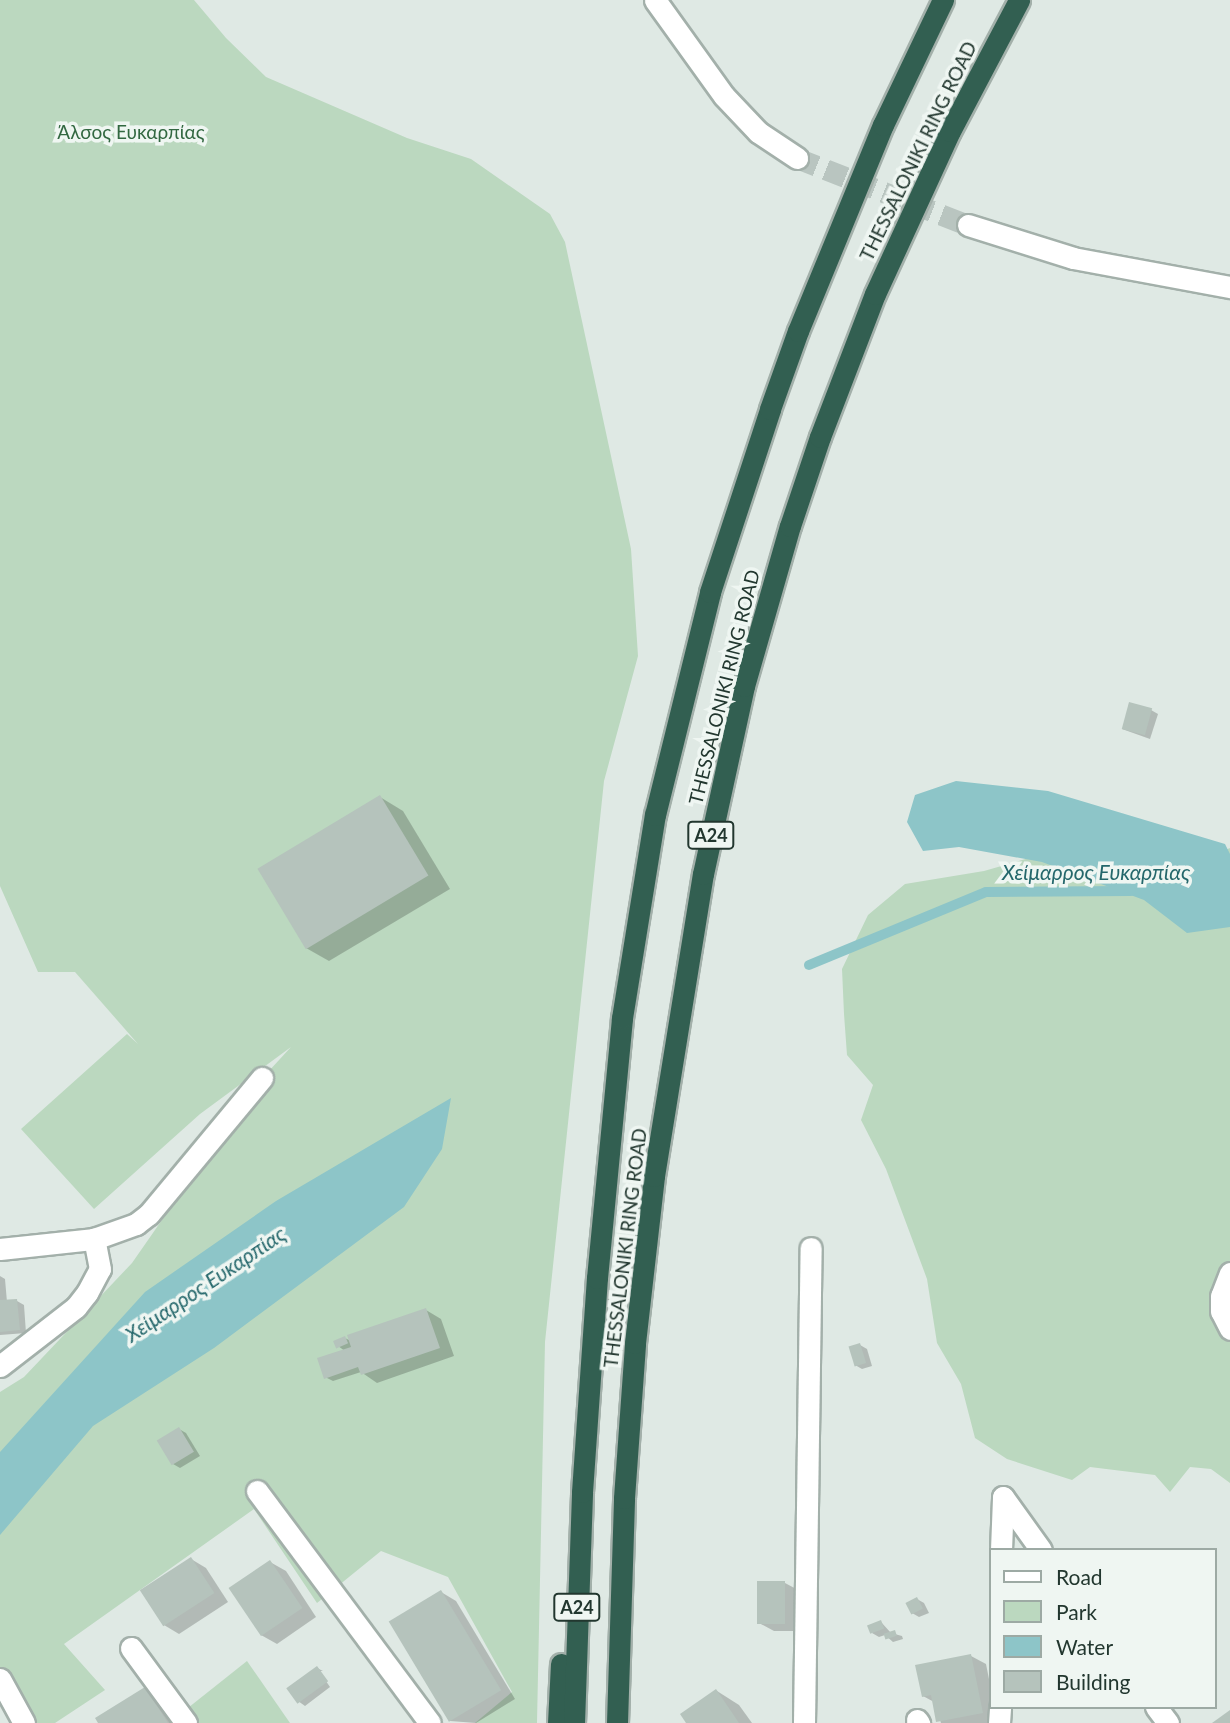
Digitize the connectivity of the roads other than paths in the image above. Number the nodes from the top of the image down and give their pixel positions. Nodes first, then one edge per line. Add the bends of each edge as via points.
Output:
1 (655, 0) edge
2 (943, 0) edge
3 (1019, 0) edge
4 (797, 158) tunnel mouth
5 (968, 225) tunnel mouth
6 (1230, 287) edge
7 (262, 1078) dead end
8 (94, 1239) junction
9 (811, 1248) dead end
10 (0, 1249) edge
11 (1230, 1273) edge
12 (1230, 1329) edge
13 (0, 1366) edge
14 (257, 1491) dead end
15 (582, 1492) junction
16 (1001, 1548) edge
17 (1040, 1548) edge
18 (131, 1648) dead end
19 (0, 1679) edge
20 (24, 1723) edge
21 (186, 1723) edge
22 (430, 1723) edge
23 (558, 1723) edge
24 (574, 1723) edge
25 (617, 1723) edge
26 (804, 1723) edge

1 - 4 street via 724,96 758,132
2 - 15 highway, THESSALONIKI RING ROAD / Α24 via 883,125 798,331 710,592 683,694 653,827 622,1018
3 - 25 highway, THESSALONIKI RING ROAD / Α24 via 950,131 875,294 790,526 735,722 701,887 654,1176 627,1459
5 - 6 street via 1073,258
7 - 8 street via 149,1214
8 - 10 street
8 - 13 street via 100,1269 87,1293 76,1307
9 - 26 street
11 - 12 street via 1221,1296 1221,1311
14 - 22 street
15 - 23 highway via 569,1558
15 - 24 highway, THESSALONIKI RING ROAD / Α24
16 - 17 street via 1003,1497
18 - 21 street
19 - 20 street

